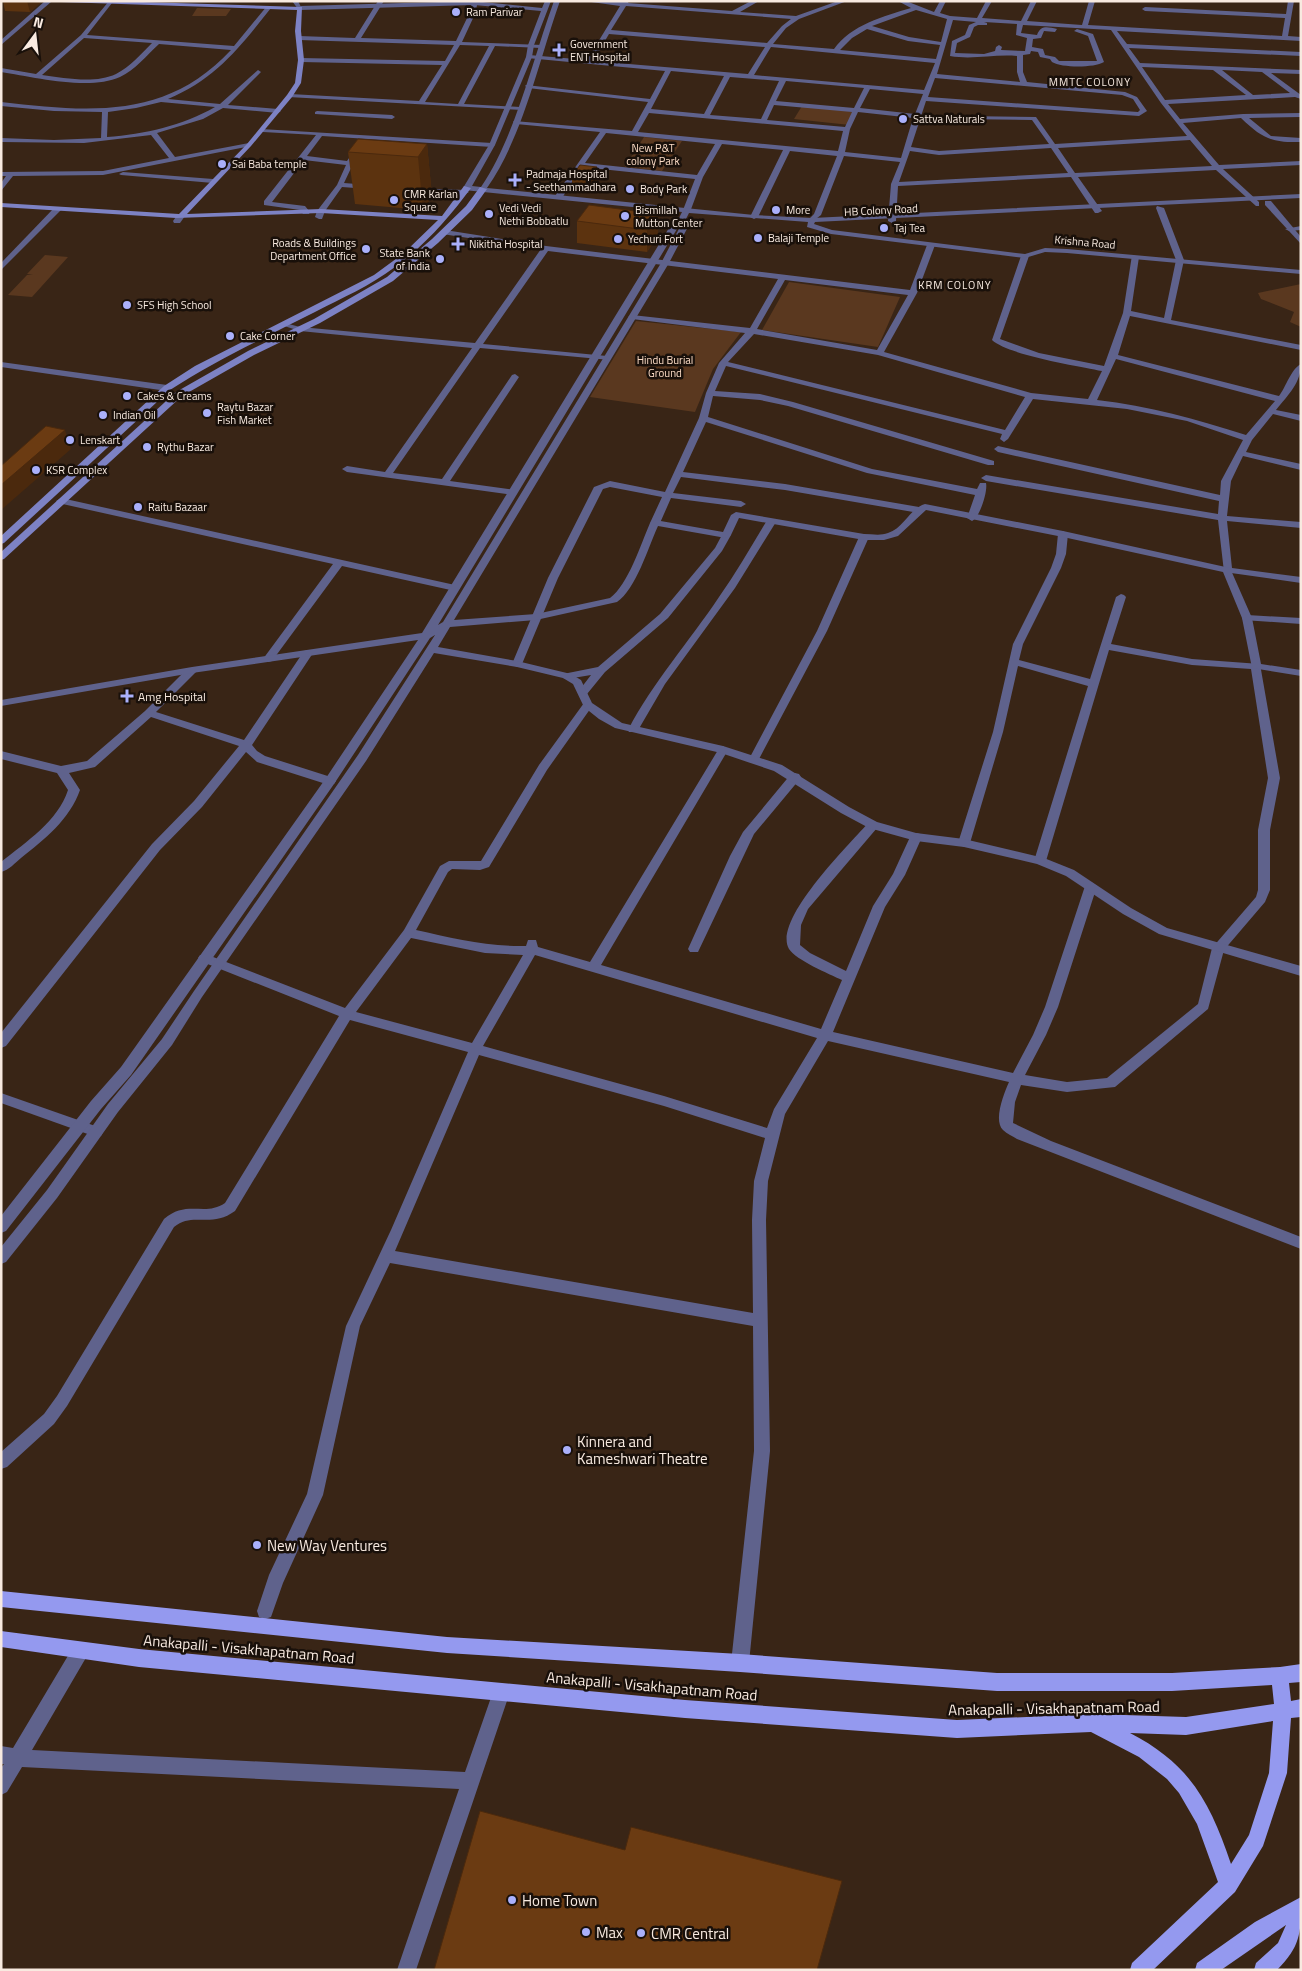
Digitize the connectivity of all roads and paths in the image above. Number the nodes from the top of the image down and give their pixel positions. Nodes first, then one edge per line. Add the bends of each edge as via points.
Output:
1 (34, 1) edge
2 (295, 1) edge
3 (548, 1) edge
4 (557, 1) edge
5 (586, 1) edge
6 (756, 1) edge
7 (844, 1) edge
8 (901, 1) edge
9 (943, 1) edge
10 (989, 1) edge
11 (1034, 1) edge
12 (1092, 1) edge
13 (1148, 1) edge
14 (1291, 1) edge
15 (48, 2) edge
16 (474, 2) edge
17 (109, 3) junction
18 (152, 3) edge
19 (380, 3) edge
20 (413, 3) edge
21 (626, 3) edge
22 (269, 7) junction
23 (300, 8) junction
24 (916, 8) junction
25 (1145, 9) junction
26 (544, 10) junction
27 (733, 13) junction
28 (936, 14) junction
29 (1288, 16) junction
30 (797, 18) junction
31 (950, 18) junction
32 (979, 19) junction
33 (1144, 23) junction
34 (1021, 24) junction
35 (868, 27) junction
36 (1042, 27) junction
37 (1084, 27) junction
38 (1113, 29) junction
39 (608, 32) junction
40 (82, 36) junction
41 (1030, 37) junction
42 (299, 38) junction
43 (1285, 38) junction
44 (357, 39) junction
45 (1301, 39) edge
46 (157, 42) junction
47 (1, 43) edge
48 (459, 44) junction
49 (494, 44) junction
50 (944, 44) junction
51 (531, 45) junction
52 (769, 45) junction
53 (541, 46) junction
54 (1123, 46) junction
55 (235, 48) junction
56 (1301, 48) edge
57 (1028, 49) junction
58 (836, 51) junction
59 (1020, 54) junction
60 (1301, 54) edge
61 (952, 55) junction
62 (529, 56) junction
63 (537, 57) junction
64 (940, 57) junction
65 (301, 60) junction
66 (590, 60) junction
67 (445, 63) junction
68 (1138, 64) junction
69 (1213, 67) junction
70 (670, 68) junction
71 (1, 70) edge
72 (1263, 70) junction
73 (258, 72) dead end
74 (1301, 72) edge
75 (728, 74) junction
76 (37, 76) junction
77 (750, 76) junction
78 (934, 76) junction
79 (782, 80) junction
80 (1024, 84) junction
81 (528, 86) junction
82 (868, 87) junction
83 (927, 92) junction
84 (290, 96) junction
85 (1252, 97) junction
86 (1298, 97) edge
87 (924, 99) junction
88 (158, 100) junction
89 (653, 101) junction
90 (402, 102) junction
91 (1163, 102) junction
92 (421, 103) junction
93 (771, 103) junction
94 (1, 104) edge
95 (222, 106) junction
96 (460, 106) junction
97 (508, 108) junction
98 (1034, 108) junction
99 (105, 109) junction
100 (520, 109) junction
101 (856, 110) junction
102 (278, 111) junction
103 (649, 111) junction
104 (317, 113) dead end
105 (1301, 114) edge
106 (706, 116) junction
107 (917, 116) junction
108 (1243, 116) junction
109 (392, 117) junction
110 (961, 118) dead end
111 (1034, 118) junction
112 (1178, 121) junction
113 (516, 122) junction
114 (763, 122) junction
115 (847, 128) junction
116 (263, 130) junction
117 (383, 130) junction
118 (604, 131) junction
119 (154, 133) junction
120 (322, 133) junction
121 (634, 134) junction
122 (362, 136) junction
123 (1192, 138) junction
124 (104, 139) junction
125 (1, 140) edge
126 (1301, 140) edge
127 (719, 143) junction
128 (249, 145) junction
129 (492, 145) junction
130 (1052, 146) junction
131 (787, 149) junction
132 (908, 149) junction
133 (841, 154) junction
134 (303, 158) junction
135 (174, 160) junction
136 (904, 160) junction
137 (351, 164) junction
138 (1301, 164) edge
139 (370, 165) edge
140 (582, 165) junction
141 (1216, 167) junction
142 (103, 173) junction
143 (1, 174) edge
144 (10, 175) junction
145 (1074, 176) junction
146 (699, 177) junction
147 (213, 181) junction
148 (895, 184) junction
149 (340, 185) junction
150 (376, 188) dead end
151 (1, 189) edge
152 (403, 190) dead end
153 (466, 190) junction
154 (482, 191) junction
155 (559, 196) junction
156 (1301, 196) edge
157 (1253, 201) junction
158 (1301, 201) edge
159 (1268, 203) junction
160 (1, 204) edge
161 (1096, 208) junction
162 (1160, 208) junction
163 (1, 210) edge
164 (57, 211) junction
165 (306, 212) junction
166 (320, 214) junction
167 (684, 215) junction
168 (754, 217) junction
169 (179, 218) junction
170 (892, 219) junction
171 (811, 222) junction
172 (444, 225) junction
173 (1301, 228) edge
174 (1289, 229) junction
175 (1301, 242) edge
176 (931, 246) junction
177 (546, 248) junction
178 (1025, 256) junction
179 (1135, 257) junction
180 (1180, 260) junction
181 (659, 262) junction
182 (1, 268) edge
183 (1301, 272) edge
184 (783, 276) junction
185 (913, 293) junction
186 (1127, 313) junction
187 (632, 317) junction
188 (1167, 321) junction
189 (285, 325) junction
190 (300, 329) junction
191 (752, 331) junction
192 (479, 346) junction
193 (1301, 348) edge
194 (879, 353) junction
195 (1113, 356) junction
196 (602, 357) junction
197 (723, 363) junction
198 (1, 364) edge
199 (1301, 366) edge
200 (1106, 369) junction
201 (515, 377) dead end
202 (167, 388) junction
203 (710, 393) junction
204 (1030, 396) junction
205 (1279, 399) junction
206 (1092, 401) junction
207 (1270, 411) junction
208 (703, 418) junction
209 (1301, 418) edge
210 (1008, 432) junction
211 (1248, 439) junction
212 (998, 449) junction
213 (1240, 453) junction
214 (991, 463) junction
215 (1301, 467) edge
216 (347, 469) dead end
217 (678, 474) junction
218 (387, 475) junction
219 (986, 478) junction
220 (444, 483) junction
221 (513, 492) junction
222 (981, 493) junction
223 (745, 494) junction
224 (667, 495) junction
225 (1224, 499) junction
226 (61, 501) junction
227 (919, 510) junction
228 (736, 515) junction
229 (972, 518) junction
230 (1222, 518) junction
231 (771, 522) junction
232 (655, 523) junction
233 (1301, 525) edge
234 (1063, 534) junction
235 (726, 535) junction
236 (864, 537) junction
237 (1, 541) edge
238 (1, 557) edge
239 (339, 563) junction
240 (1227, 570) junction
241 (1301, 580) edge
242 (455, 588) junction
243 (1121, 597) dead end
244 (536, 616) junction
245 (1247, 618) junction
246 (1301, 621) edge
247 (447, 624) junction
248 (426, 636) junction
249 (1105, 646) junction
250 (431, 649) junction
251 (308, 653) junction
252 (268, 659) junction
253 (1014, 662) junction
254 (517, 664) junction
255 (1256, 666) junction
256 (192, 670) junction
257 (602, 670) junction
258 (1301, 673) edge
259 (567, 676) junction
260 (1094, 684) junction
261 (586, 698) junction
262 (1, 703) edge
263 (150, 713) junction
264 (634, 730) junction
265 (246, 745) junction
266 (723, 750) junction
267 (1, 755) edge
268 (754, 759) junction
269 (61, 770) junction
270 (795, 777) junction
271 (330, 781) junction
272 (873, 825) junction
273 (916, 837) junction
274 (964, 843) junction
275 (1040, 861) junction
276 (1, 868) edge
277 (1091, 886) junction
278 (408, 933) junction
279 (532, 946) junction
280 (1218, 948) junction
281 (694, 949) dead end
282 (204, 958) junction
283 (219, 963) junction
284 (594, 967) junction
285 (1301, 971) edge
286 (848, 978) junction
287 (347, 1014) junction
288 (825, 1035) junction
289 (1, 1043) edge
290 (476, 1048) junction
291 (1016, 1079) junction
292 (1, 1098) edge
293 (81, 1127) junction
294 (96, 1132) junction
295 (772, 1135) junction
296 (1, 1227) edge
297 (1301, 1243) edge
298 (386, 1256) junction
299 (1, 1258) edge
300 (760, 1321) junction
301 (1, 1462) edge
302 (1, 1599) edge
303 (265, 1611) dead end
304 (1, 1639) edge
305 (81, 1650) junction
306 (740, 1663) junction
307 (1301, 1673) edge
308 (1280, 1676) junction
309 (501, 1692) junction
310 (1292, 1710) edge
311 (1093, 1723) junction
312 (9, 1757) edge
313 (471, 1781) junction
314 (1, 1786) edge
315 (1228, 1885) junction
316 (1301, 1906) edge
317 (1301, 1912) edge
318 (406, 1970) edge
319 (1138, 1970) edge
320 (1204, 1970) edge
321 (1262, 1970) edge

1 - 15 main road
2 - 23 street
3 - 26 street
4 - 53 street
5 - 21 street
6 - 27 street
7 - 30 street
8 - 24 street
9 - 28 street
10 - 32 street
11 - 34 street
12 - 37 street
13 - 25 street
14 - 29 street
15 - 17 main road
15 - 47 street via 11,30
16 - 20 street
16 - 26 street
16 - 48 street
17 - 18 main road
17 - 40 street
18 - 22 main road
19 - 20 street
19 - 23 street
19 - 44 street
21 - 27 street
21 - 39 street
22 - 23 main road
22 - 55 street
23 - 42 main road
24 - 28 street
24 - 35 street
25 - 29 street
25 - 33 street
26 - 51 street
27 - 30 street
28 - 31 street
29 - 43 street
30 - 52 street via 784,27
31 - 32 street
31 - 50 street via 951,30
32 - 34 street
33 - 38 street
33 - 43 street
34 - 36 street
34 - 41 street via 1019,36
34 - 61 street via 978,23 971,26 966,31 968,36 954,42
35 - 50 street via 908,39
35 - 58 street via 844,40
36 - 37 street
36 - 41 street via 1039,37
36 - 57 street via 1089,33 1101,62 1058,63 1042,56 1041,50
37 - 38 street
38 - 54 street
39 - 52 street
39 - 66 street
40 - 46 street
40 - 76 street
41 - 57 street
42 - 44 street
42 - 65 main road
43 - 45 street
43 - 56 street
44 - 48 street
46 - 55 street
46 - 76 street via 119,75 108,80
48 - 49 street
48 - 67 street
49 - 51 street
49 - 96 street
50 - 64 street
51 - 53 street
51 - 62 street
52 - 58 street
52 - 77 street
53 - 63 street
54 - 60 street
54 - 68 street
55 - 88 street via 207,76 189,88
57 - 59 street via 1028,53
58 - 64 street
59 - 61 street via 998,49 984,56
59 - 80 street
61 - 64 street
62 - 63 street
62 - 97 street
63 - 66 street
63 - 81 street
64 - 78 street
65 - 67 street
65 - 84 main road via 298,82
66 - 70 street
67 - 92 street
68 - 69 street
68 - 91 street
69 - 72 street
69 - 85 street
70 - 75 street
70 - 89 street
71 - 76 street
72 - 74 street
72 - 86 street
73 - 95 street
75 - 77 street
75 - 106 street
77 - 79 street
78 - 80 street
78 - 83 street
79 - 82 street
79 - 93 street
80 - 98 street via 1130,95 1144,111 1139,114
81 - 89 street
81 - 100 street
82 - 83 street
82 - 101 street
83 - 87 street
84 - 90 street
84 - 102 main road
85 - 86 street
85 - 91 street
87 - 98 street
87 - 107 street
88 - 95 street
88 - 99 street
89 - 103 street
90 - 92 street
90 - 109 street
91 - 112 street
92 - 96 street
93 - 101 street
93 - 114 street
94 - 99 street via 10,108
95 - 102 street
95 - 119 street via 180,126
96 - 97 street
97 - 100 street
97 - 129 street
98 - 111 street
99 - 124 street
100 - 113 street
101 - 107 street
101 - 115 street
102 - 116 main road
103 - 106 street
103 - 121 street
104 - 109 street
105 - 108 street
106 - 114 street
107 - 132 street
108 - 112 street
108 - 126 street via 1264,137 1280,141
109 - 117 street
110 - 111 street
111 - 130 street
112 - 123 street
113 - 118 street
113 - 154 street
114 - 115 street
115 - 133 street
116 - 120 street
116 - 128 main road
117 - 122 street
117 - 129 street via 425,144
118 - 121 street
118 - 140 street
119 - 124 street
119 - 135 street
120 - 122 street
120 - 134 street
121 - 127 street
122 - 137 street
123 - 130 street
123 - 141 street
124 - 125 street
127 - 131 street
127 - 146 street
128 - 135 street
128 - 147 main road
129 - 153 street
130 - 132 street via 939,153
130 - 145 street
131 - 133 street
131 - 168 street
132 - 136 street
133 - 136 street
133 - 171 street via 817,215
134 - 137 street
134 - 165 street via 267,203 302,208
135 - 142 street
136 - 148 street
137 - 139 street
137 - 149 street
138 - 141 street
140 - 146 street
140 - 155 street
141 - 145 street
141 - 157 street
142 - 144 street
142 - 147 street
143 - 144 street
144 - 151 street
145 - 148 street
145 - 161 street
146 - 167 street
147 - 169 main road
148 - 170 street
149 - 150 street
149 - 166 street
152 - 153 street, HB Colony Road
153 - 154 street, HB Colony Road
153 - 172 main road
154 - 155 street
154 - 167 street, HB Colony Road
154 - 172 main road via 469,208
155 - 167 street
156 - 157 street
157 - 159 street, HB Colony Road
157 - 161 street
157 - 162 street, HB Colony Road
158 - 159 street, HB Colony Road
159 - 174 street
160 - 164 main road
161 - 162 street, HB Colony Road
161 - 170 street, HB Colony Road
162 - 180 street
163 - 164 main road
164 - 169 main road
164 - 182 street
165 - 166 main road
165 - 169 main road
166 - 169 main road
166 - 172 main road
167 - 168 street
167 - 171 street, HB Colony Road
167 - 181 street via 685,225
168 - 171 street
170 - 171 street, HB Colony Road
171 - 176 street, Krishna Road via 831,232
172 - 177 street
172 - 189 main road via 387,271
172 - 190 main road via 390,279
173 - 174 street
174 - 175 street
176 - 178 street, Krishna Road
176 - 185 street
177 - 181 street
177 - 192 street
178 - 179 street, Krishna Road via 1045,250
178 - 200 street via 996,340 1037,355
179 - 180 street, Krishna Road
179 - 186 street
180 - 183 street, Krishna Road
180 - 188 street
181 - 184 street
181 - 187 street
181 - 196 street
184 - 185 street
184 - 191 street
185 - 194 street
186 - 188 street
186 - 195 street
187 - 191 street
187 - 196 street
188 - 193 street
189 - 190 street
189 - 202 main road via 198,368
190 - 192 street
190 - 226 main road via 179,394
191 - 194 street
191 - 197 street
192 - 196 street
192 - 218 street
194 - 204 street
195 - 200 street
195 - 205 street
196 - 221 street
196 - 247 street
197 - 203 street
197 - 210 street
198 - 202 street
199 - 205 street via 1289,389
200 - 206 street
201 - 220 street
202 - 237 main road
203 - 208 street
203 - 214 street via 760,397 790,404
204 - 206 street
204 - 210 street
205 - 207 street
206 - 211 street via 1190,419
207 - 209 street
207 - 211 street
208 - 217 street
208 - 222 street via 870,471
210 - 212 street
211 - 213 street
212 - 214 street
212 - 225 street
213 - 215 street
213 - 225 street via 1226,481
214 - 219 street
216 - 218 street
217 - 223 street
217 - 224 street
218 - 220 street
219 - 222 street
219 - 230 street
220 - 221 street
221 - 242 street
222 - 229 street
223 - 224 street
223 - 227 street via 785,487
223 - 228 street
224 - 232 street
224 - 244 street via 610,484 598,486
225 - 230 street
226 - 238 main road
226 - 239 street
227 - 229 street via 934,508
227 - 236 street via 896,534 884,538
228 - 231 street
228 - 235 street
229 - 234 street
230 - 233 street
230 - 240 street
231 - 236 street
231 - 264 street via 716,609 669,671
232 - 235 street
232 - 244 street via 619,596 606,603
234 - 240 street
234 - 253 street via 1056,568 1018,644
235 - 257 street via 719,549 664,616
236 - 268 street via 822,631
239 - 242 street
239 - 252 street
240 - 241 street
240 - 245 street
242 - 248 street
243 - 249 street
244 - 247 street
244 - 254 street
245 - 246 street
245 - 255 street
247 - 248 street
247 - 250 street
248 - 251 street
248 - 271 street
249 - 255 street via 1192,662
249 - 260 street
250 - 254 street
250 - 283 street via 362,758
251 - 252 street
251 - 265 street
252 - 256 street
253 - 260 street
253 - 274 street via 998,732
254 - 259 street
255 - 258 street
255 - 280 street via 1274,778 1264,830 1264,890 1257,905
256 - 262 street
256 - 263 street
257 - 259 street
257 - 261 street
259 - 261 street via 578,682
260 - 275 street
261 - 264 street via 603,717
261 - 278 street via 485,864 449,865 444,869
263 - 265 street
263 - 269 street via 91,764
264 - 266 street
265 - 271 street via 261,759
265 - 289 street via 198,804 156,848
266 - 268 street
266 - 284 street
267 - 269 street
268 - 270 street
269 - 276 street via 74,790 74,796 52,824
270 - 272 street
270 - 281 street via 749,832
271 - 282 street
272 - 273 street
272 - 286 street via 804,906 792,933 794,947
273 - 274 street
273 - 286 street via 899,875 879,906
274 - 275 street
275 - 277 street
277 - 280 street via 1164,930
277 - 291 street via 1044,1025
278 - 279 street via 472,947 509,951
278 - 287 street
279 - 284 street
279 - 290 street
280 - 285 street
280 - 291 street via 1204,1006 1110,1083 1067,1087
282 - 283 street
282 - 293 street via 126,1071
283 - 287 street
283 - 294 street via 167,1042
284 - 288 street
286 - 288 street
287 - 290 street
287 - 301 street via 230,1207 216,1215 189,1213 174,1217 62,1401 49,1419
288 - 291 street
288 - 295 street via 779,1113
290 - 295 street
290 - 298 street
291 - 297 street via 1005,1112 1007,1126 1014,1131
292 - 293 street
293 - 294 street
293 - 296 street
294 - 299 street
295 - 300 street via 760,1181
298 - 300 street
298 - 303 street via 353,1326 315,1495 275,1581
300 - 306 street via 762,1452
302 - 306 main road, Anakapalli - Visakhapatnam Road via 447,1645
304 - 305 main road, Anakapalli - Visakhapatnam Road
305 - 309 main road, Anakapalli - Visakhapatnam Road
305 - 312 street
306 - 308 main road, Anakapalli - Visakhapatnam Road via 997,1682 1172,1682
307 - 308 main road, Anakapalli - Visakhapatnam Road
308 - 310 main road
309 - 311 main road, Anakapalli - Visakhapatnam Road via 957,1729
309 - 313 street
310 - 311 main road, Anakapalli - Visakhapatnam Road via 1186,1726
310 - 315 main road via 1273,1794 1257,1840
311 - 315 main road via 1160,1762 1185,1786 1204,1819
312 - 313 street
312 - 314 street
313 - 318 street
315 - 319 main road
316 - 320 main road
317 - 321 main road via 1285,1950

